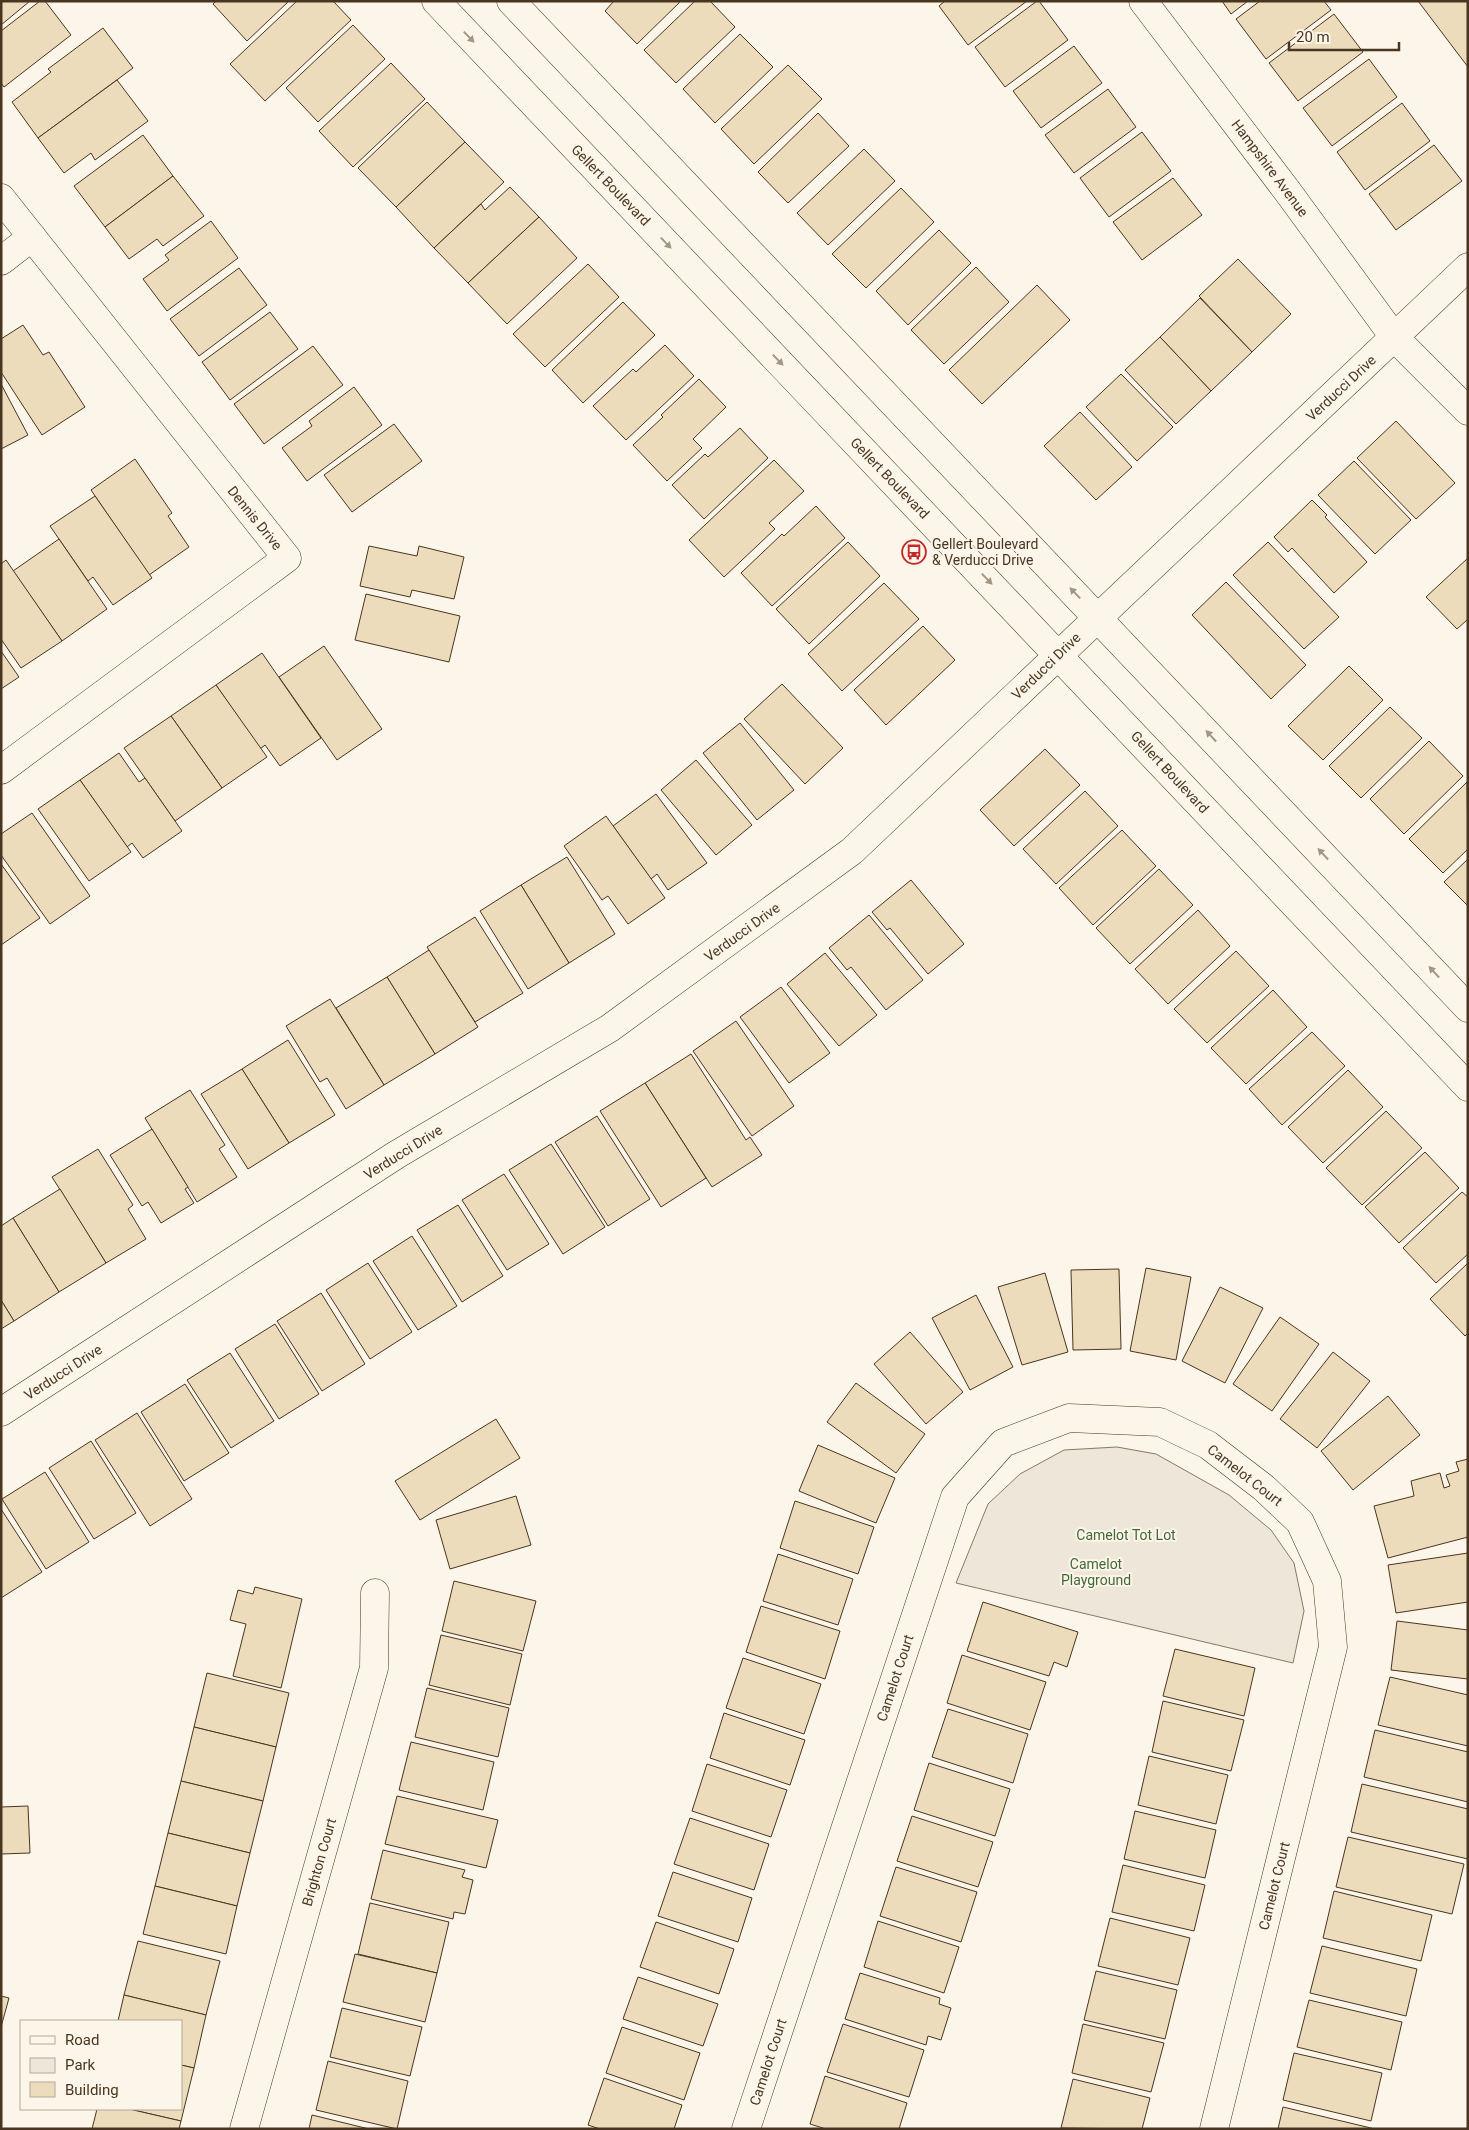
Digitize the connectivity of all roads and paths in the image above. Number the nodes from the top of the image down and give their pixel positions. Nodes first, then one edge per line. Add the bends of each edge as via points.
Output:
1 (436, 1) edge
2 (511, 1) edge
3 (1143, 1) edge
4 (1, 198) edge
5 (32, 237) junction
6 (1, 261) edge
7 (1468, 267) edge
8 (1394, 337) junction
9 (1468, 412) edge
10 (1098, 617) junction
11 (1058, 654) junction
12 (1, 770) edge
13 (1468, 1008) edge
14 (1468, 1087) edge
15 (1, 1412) edge
16 (375, 1593) dead end
17 (244, 2129) edge
18 (746, 2129) edge
19 (1214, 2129) edge

1 -> 11 street, Gellert Boulevard
10 -> 2 street
3 - 8 street, Hampshire Avenue
4 - 5 street, Dennis Drive
5 - 6 street
5 - 12 street, Dennis Drive via 287,558
7 - 8 street, Verducci Drive
8 - 9 street, Hampshire Avenue
8 - 10 street, Verducci Drive
10 - 11 street, Verducci Drive
13 -> 10 street
11 - 14 street, Gellert Boulevard
11 - 15 street, Verducci Drive via 852,851 610,1028 396,1155
16 - 17 street, Brighton Court via 374,1668
18 - 19 street, Camelot Court via 955,1497 1003,1443 1068,1418 1160,1422 1208,1445 1264,1488 1300,1522 1326,1581 1333,1647

